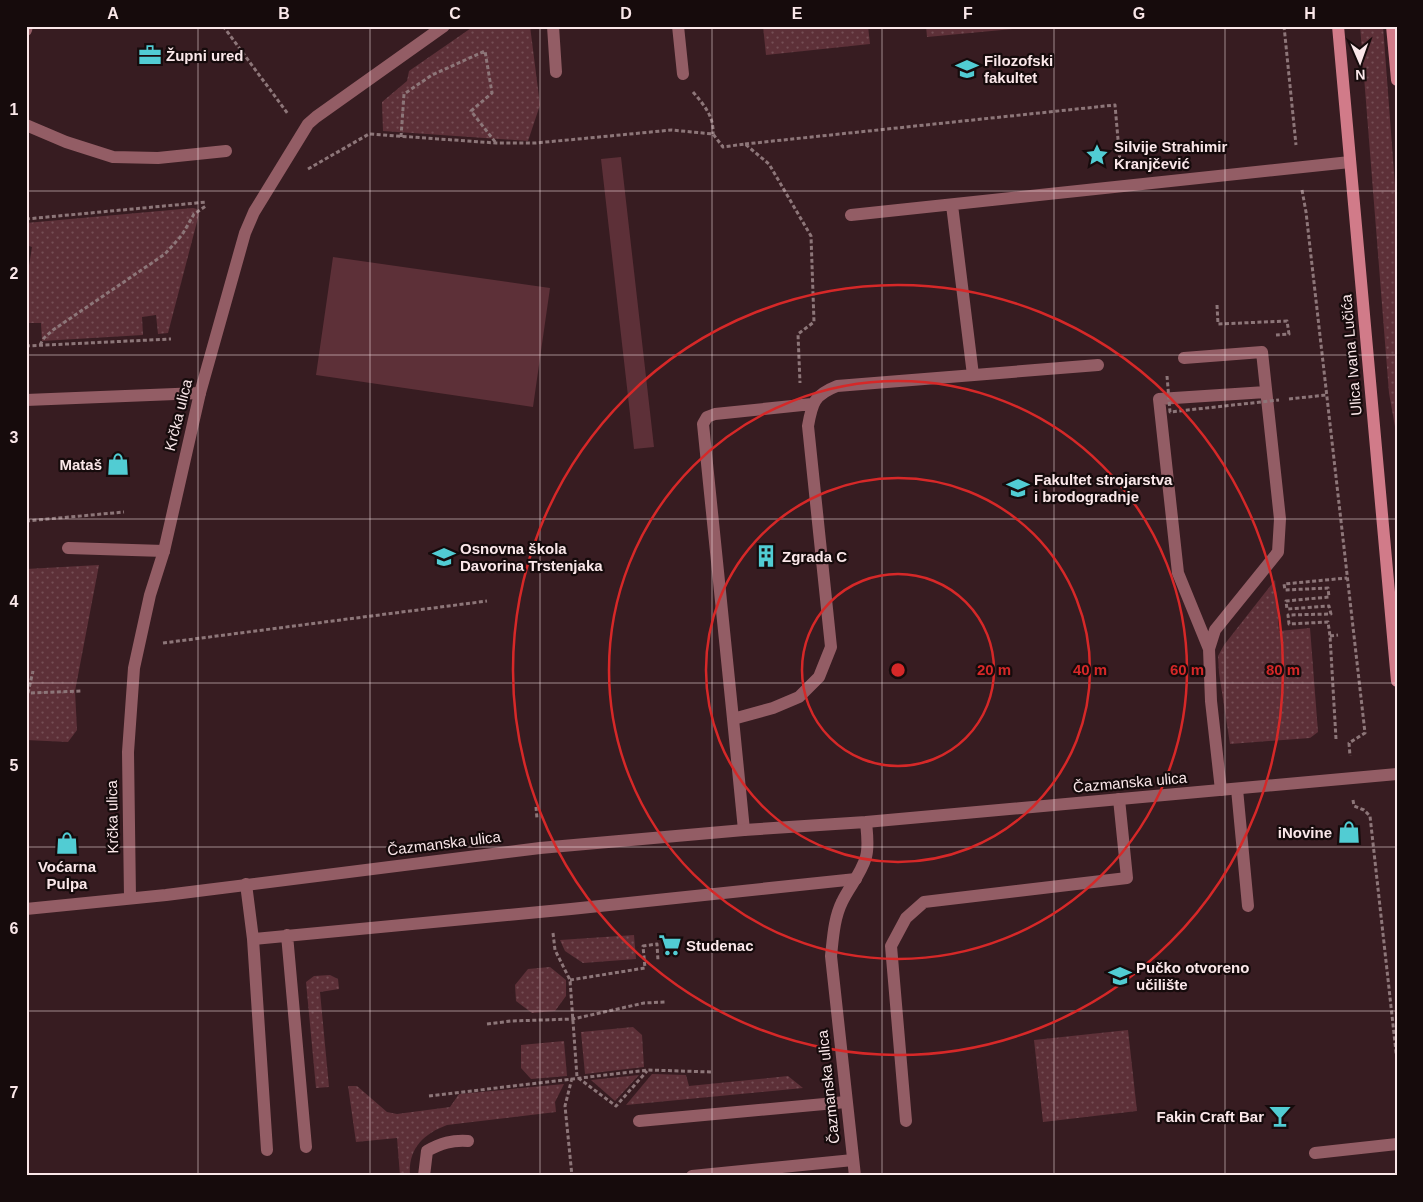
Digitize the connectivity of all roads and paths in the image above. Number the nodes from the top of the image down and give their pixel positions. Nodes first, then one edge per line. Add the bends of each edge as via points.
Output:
1 (27, 26) edge
2 (223, 26) edge
3 (444, 26) edge
4 (553, 26) edge
5 (678, 26) edge
6 (1284, 26) edge
7 (1338, 26) edge
8 (1392, 26) edge
9 (26, 30) edge
10 (556, 72) dead end
11 (683, 74) joint
12 (1397, 80) edge
13 (291, 118) dead end
14 (26, 125) edge
15 (713, 134) junction
16 (401, 137) junction
17 (496, 143) junction
18 (745, 144) junction
19 (1296, 147) dead end
20 (226, 151) dead end
21 (1129, 161) dead end
22 (1350, 162) junction
23 (306, 170) dead end
24 (1302, 189) dead end
25 (952, 205) junction
26 (852, 215) dead end
27 (26, 219) edge
28 (171, 339) dead end
29 (40, 345) junction
30 (26, 346) edge
31 (1184, 358) dead end
32 (1098, 365) dead end
33 (973, 375) junction
34 (1167, 376) dead end
35 (1266, 392) junction
36 (200, 393) junction
37 (1326, 395) junction
38 (26, 400) edge
39 (807, 405) junction
40 (124, 512) dead end
41 (26, 521) edge
42 (68, 548) dead end
43 (164, 551) junction
44 (1347, 578) junction
45 (487, 601) dead end
46 (1338, 635) dead end
47 (1330, 636) junction
48 (163, 643) dead end
49 (1209, 648) junction
50 (33, 671) dead end
51 (1397, 680) edge
52 (82, 691) dead end
53 (27, 694) edge
54 (733, 719) junction
55 (1336, 739) dead end
56 (1350, 754) dead end
57 (1397, 774) edge
58 (1237, 789) junction
59 (1221, 790) junction
60 (1119, 799) junction
61 (1353, 800) dead end
62 (536, 807) dead end
63 (537, 819) dead end
64 (866, 822) junction
65 (744, 830) junction
66 (856, 879) junction
67 (246, 884) junction
68 (130, 898) junction
69 (1248, 906) dead end
70 (26, 909) edge
71 (550, 911) junction
72 (287, 935) junction
73 (253, 939) junction
74 (658, 960) dead end
75 (570, 980) junction
76 (666, 1002) dead end
77 (573, 1019) junction
78 (487, 1024) dead end
79 (1397, 1061) edge
80 (648, 1070) junction
81 (712, 1072) dead end
82 (577, 1077) junction
83 (572, 1078) junction
84 (429, 1096) dead end
85 (846, 1102) junction
86 (639, 1121) dead end
87 (906, 1122) dead end
88 (468, 1141) dead end
89 (1397, 1144) edge
90 (306, 1147) dead end
91 (267, 1150) dead end
92 (1315, 1153) dead end
93 (853, 1160) junction
94 (424, 1176) edge
95 (572, 1176) edge
96 (692, 1176) edge
97 (854, 1176) edge

1 - 9 street
2 - 13 path
3 - 36 street, Krčka ulica via 316,117 304,130 254,212 245,233
4 - 10 street
5 - 11 street
6 - 19 path
7 - 22 street, Ulica Ivana Lučića
8 - 12 street
11 - 15 path via 689,87 706,107 714,124
14 - 20 street via 114,158 158,158
15 - 17 path via 672,130 536,143
15 - 18 path via 722,147
16 - 17 path
16 - 17 path via 404,94 432,75 485,51 492,93 471,111
16 - 23 path via 369,134
18 - 21 path via 1115,105 1120,162
18 - 39 path via 769,164 811,236 814,322 798,334
22 - 25 street
22 - 51 street, Ulica Ivana Lučića
24 - 37 path
25 - 26 street
25 - 33 street
27 - 29 path via 206,204 194,214 182,235 165,254 52,330
28 - 29 path
29 - 30 path
31 - 35 street via 1262,352
32 - 33 street
33 - 39 street via 837,386
34 - 37 path, bridge via 1170,412
35 - 49 street via 1280,519 1278,552 1215,630
35 - 49 street via 1159,399 1178,573
36 - 38 street
36 - 43 street, Krčka ulica
37 - 44 path
39 - 54 street via 831,647 819,677 799,697
39 - 54 street via 715,414 707,417 703,424
40 - 41 path
42 - 43 street
43 - 68 street, Krčka ulica via 146,612 132,688 128,752
44 - 47 path via 1284,584 1285,590 1328,588 1329,597 1286,601 1287,609 1329,606 1331,614 1288,615 1289,624 1328,622
44 - 56 path via 1365,734 1349,743
45 - 48 path
46 - 47 path
47 - 55 path
49 - 59 street
50 - 53 path
52 - 53 path
54 - 65 street
57 - 58 street, Čazmanska ulica
58 - 59 street, Čazmanska ulica
58 - 69 street
59 - 60 street, Čazmanska ulica
60 - 64 street, Čazmanska ulica
60 - 87 street via 1127,878 924,902 906,918 891,946
61 - 79 path via 1354,806 1370,816
62 - 63 path
64 - 65 street, Čazmanska ulica
64 - 66 street, Čazmanska ulica via 866,856
65 - 67 street, Čazmanska ulica via 540,848
66 - 71 street
66 - 85 street, Čazmanska ulica via 841,903 830,956
67 - 68 street, Čazmanska ulica
67 - 73 street
68 - 70 street, Čazmanska ulica
71 - 72 street
71 - 75 path via 555,950
72 - 73 street
72 - 90 street
73 - 91 street
74 - 75 path via 657,944 643,946 644,968
75 - 77 path
76 - 77 path via 644,1003
77 - 78 path
77 - 82 path
80 - 81 path
80 - 82 path
80 - 82 path via 616,1106
82 - 83 path
83 - 84 path
83 - 95 path via 565,1106
85 - 86 street
85 - 93 street, Čazmanska ulica
88 - 94 street via 454,1140 427,1150
89 - 92 street
93 - 96 street
93 - 97 street, Čazmanska ulica

